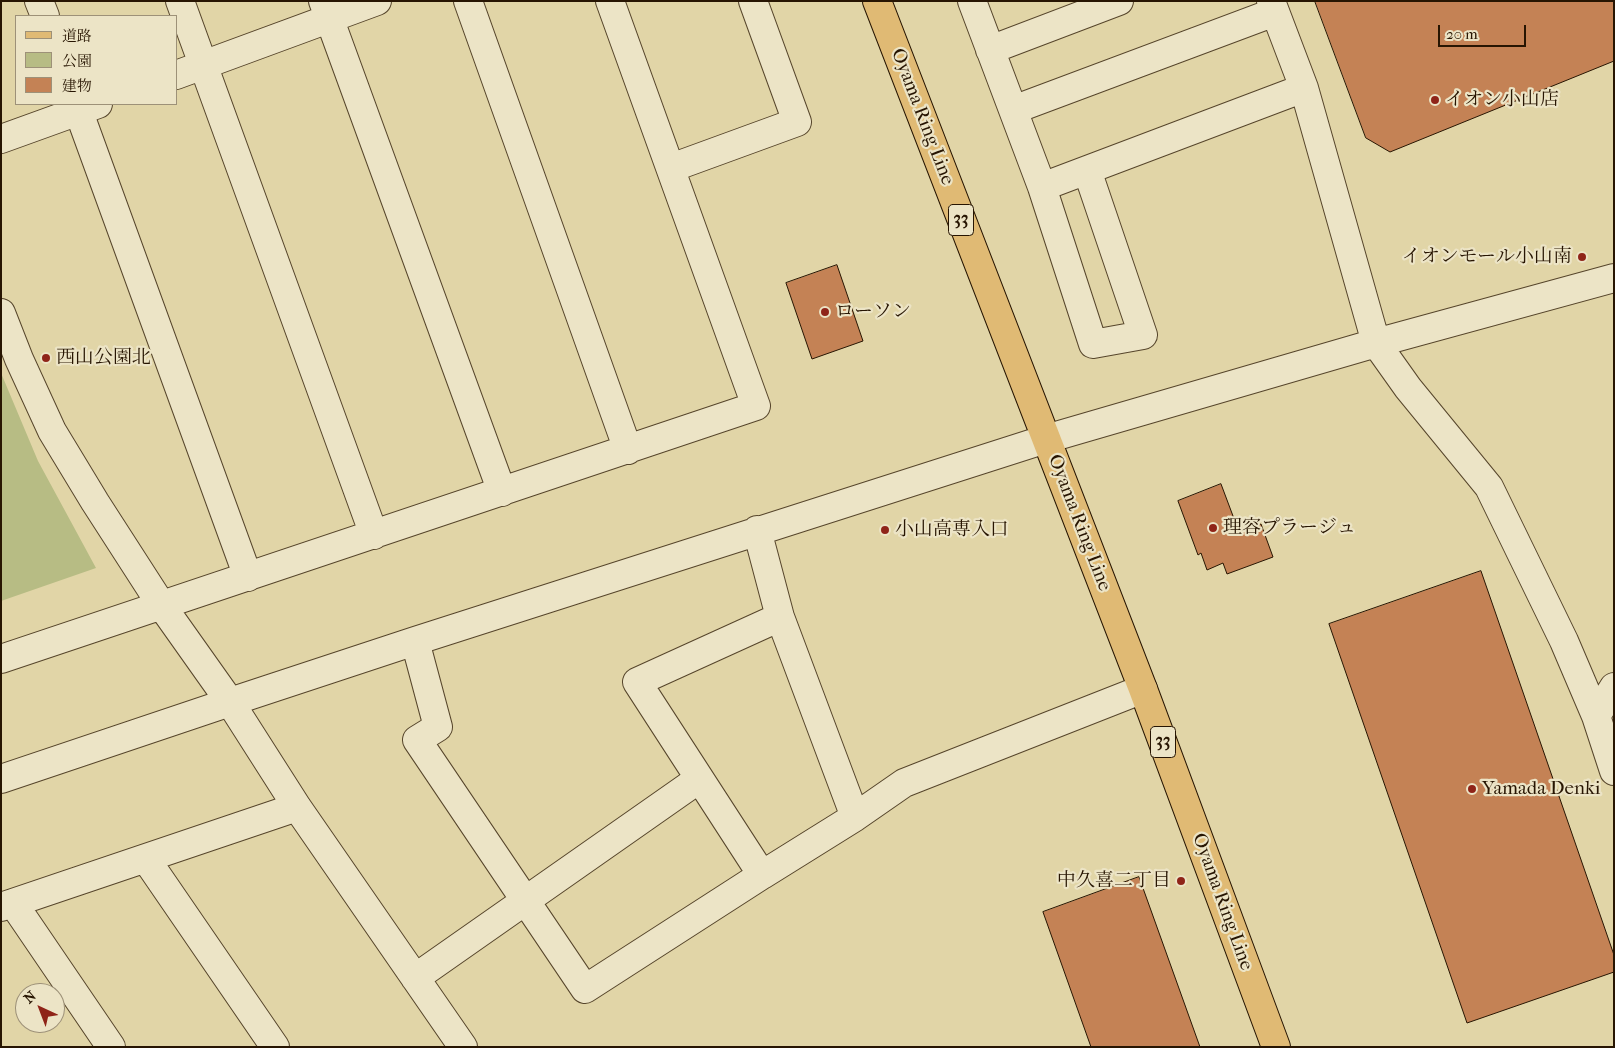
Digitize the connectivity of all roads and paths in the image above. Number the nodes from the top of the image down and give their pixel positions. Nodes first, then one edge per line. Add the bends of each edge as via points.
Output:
1 (40, 1) edge
2 (180, 1) edge
3 (377, 1) edge
4 (468, 1) edge
5 (610, 1) edge
6 (753, 1) edge
7 (876, 1) edge
8 (972, 1) edge
9 (1119, 1) edge
10 (1273, 7) edge
11 (326, 10) edge
12 (45, 15) edge
13 (990, 50) junction
14 (203, 65) junction
15 (178, 74) edge
16 (1304, 88) junction
17 (84, 106) edge
18 (1013, 110) junction
19 (1, 139) edge
20 (671, 168) junction
21 (1087, 170) junction
22 (1042, 187) junction
23 (1614, 278) edge
24 (1, 313) edge
25 (1376, 344) junction
26 (1046, 438) junction
27 (628, 450) junction
28 (502, 492) junction
29 (757, 530) junction
30 (374, 535) junction
31 (248, 577) junction
32 (162, 606) junction
33 (780, 617) junction
34 (415, 641) junction
35 (1, 659) edge
36 (1614, 687) edge
37 (1143, 689) junction
38 (230, 702) junction
39 (1596, 716) junction
40 (1614, 770) edge
41 (1, 779) edge
42 (699, 779) junction
43 (298, 807) junction
44 (855, 817) junction
45 (146, 858) junction
46 (762, 875) junction
47 (526, 902) junction
48 (7, 905) edge
49 (415, 978) junction
50 (111, 1047) edge
51 (275, 1047) edge
52 (463, 1047) edge
53 (1276, 1047) edge

1 - 12 street
2 - 14 street
3 - 11 street
4 - 27 street
5 - 20 street
6 - 20 street via 797,122
7 - 26 main road, Oyama Ring Line / 33
8 - 13 street
9 - 13 street
10 - 16 street
10 - 18 street
11 - 14 street
11 - 28 street
13 - 18 street
14 - 15 street
14 - 30 street
16 - 21 street
16 - 25 street
17 - 19 street
17 - 31 street
18 - 22 street
20 - 27 street via 756,406
21 - 22 street
21 - 22 street via 1143,335 1093,344
23 - 25 street
24 - 32 street via 52,431
25 - 26 street
25 - 39 street via 1489,487 1564,641
26 - 29 street
26 - 37 main road, Oyama Ring Line / 33
27 - 28 street
28 - 30 street
29 - 33 street
29 - 34 street
30 - 31 street
31 - 32 street
32 - 35 street
32 - 38 street
33 - 42 street via 637,682
33 - 44 street
34 - 38 street
34 - 47 street via 438,727 417,740
36 - 39 street
37 - 44 street via 904,783
37 - 53 main road, Oyama Ring Line / 33
38 - 41 street
38 - 43 street
39 - 40 street
42 - 46 street
42 - 47 street
43 - 45 street
43 - 49 street
44 - 46 street
45 - 48 street
45 - 51 street
46 - 47 street via 585,989
47 - 49 street
48 - 50 street
49 - 52 street

